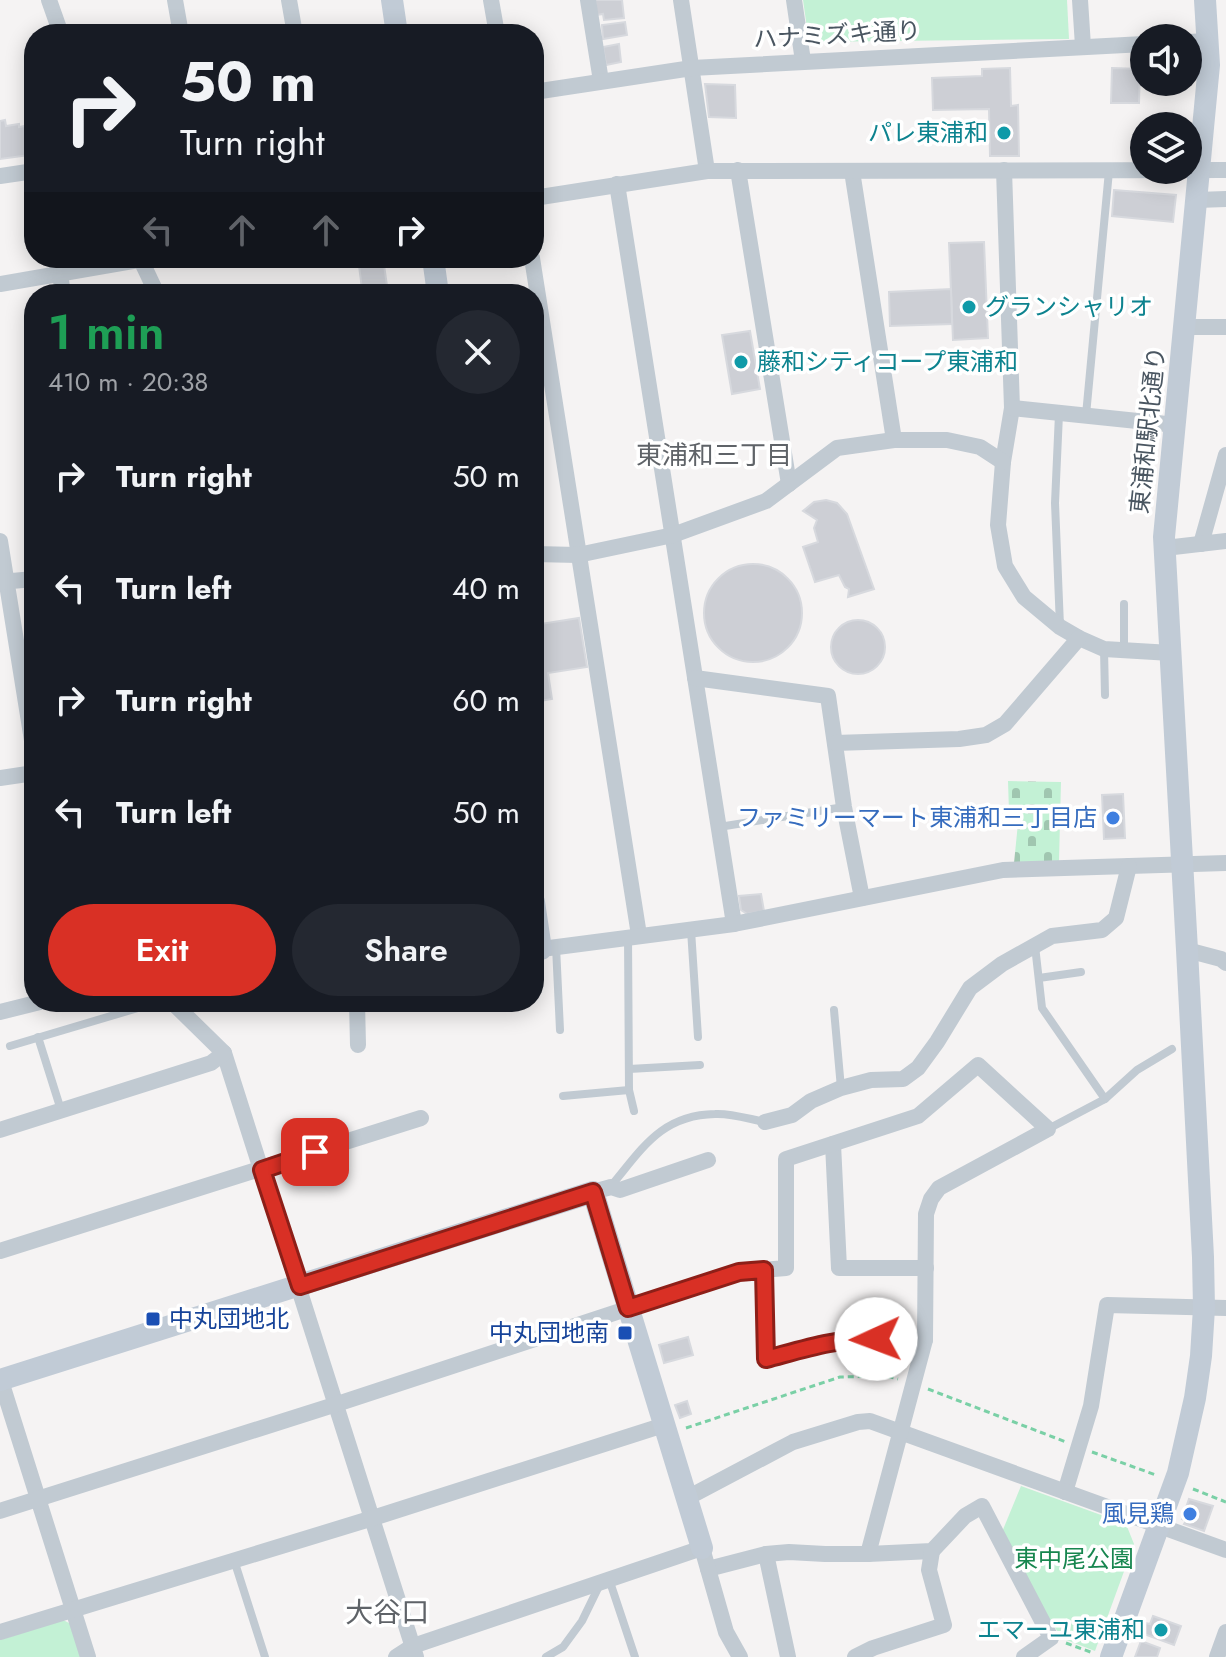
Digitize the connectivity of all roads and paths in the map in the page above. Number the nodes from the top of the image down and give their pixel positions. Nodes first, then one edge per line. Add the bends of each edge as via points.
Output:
1 (49, 0) edge
2 (60, 0) edge
3 (175, 0) edge
4 (289, 0) edge
5 (392, 0) edge
6 (491, 0) edge
7 (588, 0) edge
8 (681, 0) edge
9 (794, 0) edge
10 (1080, 0) edge
11 (1205, 0) edge
12 (55, 17) junction
13 (57, 24) edge
14 (179, 24) edge
15 (293, 24) edge
16 (396, 24) edge
17 (495, 24) edge
18 (1201, 24) edge
19 (1130, 44) edge
20 (1083, 46) junction
21 (1202, 50) edge
22 (803, 61) junction
23 (692, 68) junction
24 (601, 81) junction
25 (544, 90) edge
26 (1202, 147) edge
27 (738, 170) junction
28 (1004, 170) junction
29 (1226, 170) edge
30 (707, 171) junction
31 (852, 171) junction
32 (1109, 171) junction
33 (1130, 171) edge
34 (1202, 171) edge
35 (24, 172) edge
36 (0, 176) edge
37 (617, 184) junction
38 (1199, 184) edge
39 (544, 196) edge
40 (1226, 199) edge
41 (1197, 200) junction
42 (91, 268) edge
43 (60, 274) junction
44 (0, 284) edge
45 (62, 284) edge
46 (1185, 327) junction
47 (1226, 327) edge
48 (544, 335) edge
49 (1012, 408) junction
50 (1059, 414) junction
51 (1086, 415) junction
52 (1176, 425) junction
53 (894, 440) junction
54 (1226, 455) edge
55 (1003, 462) junction
56 (789, 484) junction
57 (673, 535) junction
58 (0, 541) edge
59 (1226, 541) edge
60 (1201, 544) junction
61 (1165, 548) junction
62 (544, 554) edge
63 (578, 555) junction
64 (24, 580) edge
65 (3, 582) edge
66 (1124, 604) dead end
67 (1060, 627) junction
68 (1079, 638) junction
69 (1104, 649) junction
70 (1124, 649) junction
71 (1171, 653) junction
72 (695, 678) junction
73 (1105, 695) dead end
74 (24, 698) edge
75 (835, 743) junction
76 (24, 774) edge
77 (0, 778) edge
78 (844, 807) junction
79 (719, 827) junction
80 (1226, 863) edge
81 (1183, 865) junction
82 (1129, 866) junction
83 (862, 898) junction
84 (734, 924) junction
85 (691, 929) junction
86 (633, 936) junction
87 (1035, 946) junction
88 (544, 948) edge
89 (1187, 950) junction
90 (1226, 963) edge
91 (1081, 972) dead end
92 (1039, 978) junction
93 (24, 1006) edge
94 (834, 1010) dead end
95 (0, 1012) edge
96 (124, 1012) edge
97 (182, 1012) edge
98 (357, 1012) edge
99 (560, 1030) dead end
100 (38, 1037) junction
101 (698, 1037) dead end
102 (358, 1045) dead end
103 (10, 1046) dead end
104 (1172, 1049) dead end
105 (224, 1053) junction
106 (700, 1065) dead end
107 (629, 1069) junction
108 (841, 1088) junction
109 (629, 1090) junction
110 (563, 1096) dead end
111 (1105, 1099) junction
112 (61, 1111) junction
113 (634, 1111) dead end
114 (421, 1118) dead end
115 (765, 1122) joint
116 (1048, 1129) junction
117 (0, 1130) edge
118 (833, 1144) junction
119 (708, 1160) dead end
120 (262, 1170) junction
121 (602, 1190) junction
122 (0, 1251) edge
123 (926, 1268) junction
124 (764, 1270) junction
125 (300, 1286) junction
126 (628, 1308) junction
127 (1215, 1308) edge
128 (925, 1340) junction
129 (0, 1379) edge
130 (914, 1383) junction
131 (337, 1404) junction
132 (665, 1430) junction
133 (902, 1432) junction
134 (1065, 1442) dead end
135 (1093, 1452) dead end
136 (1174, 1482) junction
137 (1065, 1492) junction
138 (687, 1498) junction
139 (37, 1499) junction
140 (1226, 1502) edge
141 (0, 1511) edge
142 (373, 1518) junction
143 (1159, 1526) junction
144 (1226, 1550) edge
145 (932, 1551) junction
146 (766, 1554) junction
147 (868, 1554) junction
148 (705, 1558) junction
149 (234, 1560) junction
150 (606, 1580) junction
151 (72, 1610) junction
152 (0, 1632) edge
153 (1226, 1632) edge
154 (1051, 1638) junction
155 (563, 1647) junction
156 (414, 1652) edge
157 (88, 1657) edge
158 (265, 1657) edge
159 (396, 1657) edge
160 (546, 1657) edge
161 (567, 1657) edge
162 (635, 1657) edge
163 (740, 1657) edge
164 (788, 1657) edge
165 (855, 1657) edge
166 (1024, 1657) edge
167 (1102, 1657) edge
168 (1111, 1657) edge
169 (1217, 1657) edge

1 - 12 street
2 - 12 street
3 - 14 street
4 - 15 street
5 - 16 street
6 - 17 street
7 - 24 street
8 - 23 street
9 - 22 street
10 - 20 street
11 - 18 street, 東浦和駅北通り
12 - 13 street
19 - 20 street, ハナミズキ通り
20 - 22 street, ハナミズキ通り
21 - 26 street, 東浦和駅北通り via 1209,65
22 - 23 street, ハナミズキ通り
23 - 24 street, ハナミズキ通り
23 - 30 street
24 - 25 street, ハナミズキ通り
27 - 30 street
27 - 31 street
27 - 56 street
28 - 31 street
28 - 32 street
28 - 49 street
29 - 34 street
30 - 37 street
31 - 53 street
32 - 33 street
32 - 51 lane
35 - 36 street
37 - 39 street
37 - 57 street
38 - 41 street, 東浦和駅北通り
40 - 41 street
41 - 46 street, 東浦和駅北通り
42 - 43 street
43 - 44 street
43 - 45 street
46 - 47 street
46 - 52 street, 東浦和駅北通り
48 - 63 street
49 - 50 street
49 - 55 street
50 - 51 street
50 - 67 lane via 1055,503
51 - 52 street
52 - 61 street, 東浦和駅北通り
53 - 55 street via 969,444
53 - 56 street via 837,448
54 - 60 street
55 - 67 street via 998,525 1005,566 1024,597
56 - 57 street via 766,501
57 - 63 street
57 - 72 street
58 - 65 street
59 - 60 street
60 - 61 street
61 - 71 street, 東浦和駅北通り
62 - 63 street
63 - 86 street
64 - 65 street
65 - 74 street
66 - 70 lane
67 - 68 street
68 - 69 street
68 - 75 street via 1005,724 986,735
69 - 70 street
69 - 73 lane
70 - 71 street
71 - 81 street, 東浦和駅北通り
72 - 75 street via 828,696
72 - 79 street
75 - 78 street
76 - 77 street
78 - 79 lane
78 - 83 street
79 - 84 street
80 - 81 street
81 - 82 street
81 - 89 street, 東浦和駅北通り
82 - 83 street via 1003,870
82 - 87 street via 1116,918 1102,930 1052,936
83 - 84 street
84 - 85 street
85 - 86 street
85 - 101 lane
86 - 88 street
86 - 107 lane
87 - 92 lane
87 - 108 street via 970,988 925,1059 903,1079
88 - 99 lane
89 - 90 street
89 - 127 street, 東浦和駅北通り via 1203,1257
91 - 92 lane
92 - 111 lane via 1042,1008
93 - 95 street
94 - 108 lane
96 - 100 lane
97 - 105 street
98 - 102 street
100 - 103 lane
100 - 112 lane
104 - 111 lane via 1137,1070
105 - 112 street via 211,1063
105 - 120 street
106 - 107 lane
107 - 109 lane
108 - 115 street via 792,1115
109 - 110 lane
109 - 113 lane
111 - 116 lane
112 - 117 street
114 - 120 street
115 - 121 lane via 717,1114 667,1125
116 - 118 street via 978,1065 918,1116
116 - 123 street via 939,1188 926,1214
118 - 123 street via 839,1268
118 - 124 street via 786,1159 786,1268
119 - 121 street via 620,1190
120 - 122 street
120 - 125 street
121 - 125 street
121 - 126 street
123 - 128 street
124 - 126 street via 739,1272
124 - 128 street via 766,1359 852,1338
125 - 129 street
125 - 131 street
126 - 131 street
126 - 132 street
127 - 136 street, 東浦和駅北通り
127 - 137 street via 1107,1305 1091,1406
128 - 130 street
129 - 139 street
130 - 132 path via 886,1376 840,1377
130 - 133 street
130 - 134 path
131 - 139 street
131 - 142 street
132 - 138 street
132 - 142 street
133 - 137 street
133 - 138 street via 858,1422 793,1442
133 - 147 street
135 - 136 path
136 - 140 path
136 - 143 street, 東浦和駅北通り
137 - 143 street
138 - 148 street
139 - 141 street
139 - 151 street
142 - 149 street
142 - 156 street
143 - 144 street
143 - 168 street, 東浦和駅北通り
145 - 147 street
145 - 154 street via 982,1506
145 - 165 street via 929,1570 944,1625
146 - 147 street
146 - 148 street
146 - 164 street
148 - 150 street
148 - 163 street via 726,1632
149 - 151 street
149 - 158 lane
150 - 155 lane
150 - 156 street
150 - 162 lane
151 - 152 street
151 - 157 street
153 - 169 street
154 - 166 street
154 - 167 path
155 - 160 lane
155 - 161 lane
156 - 159 street

